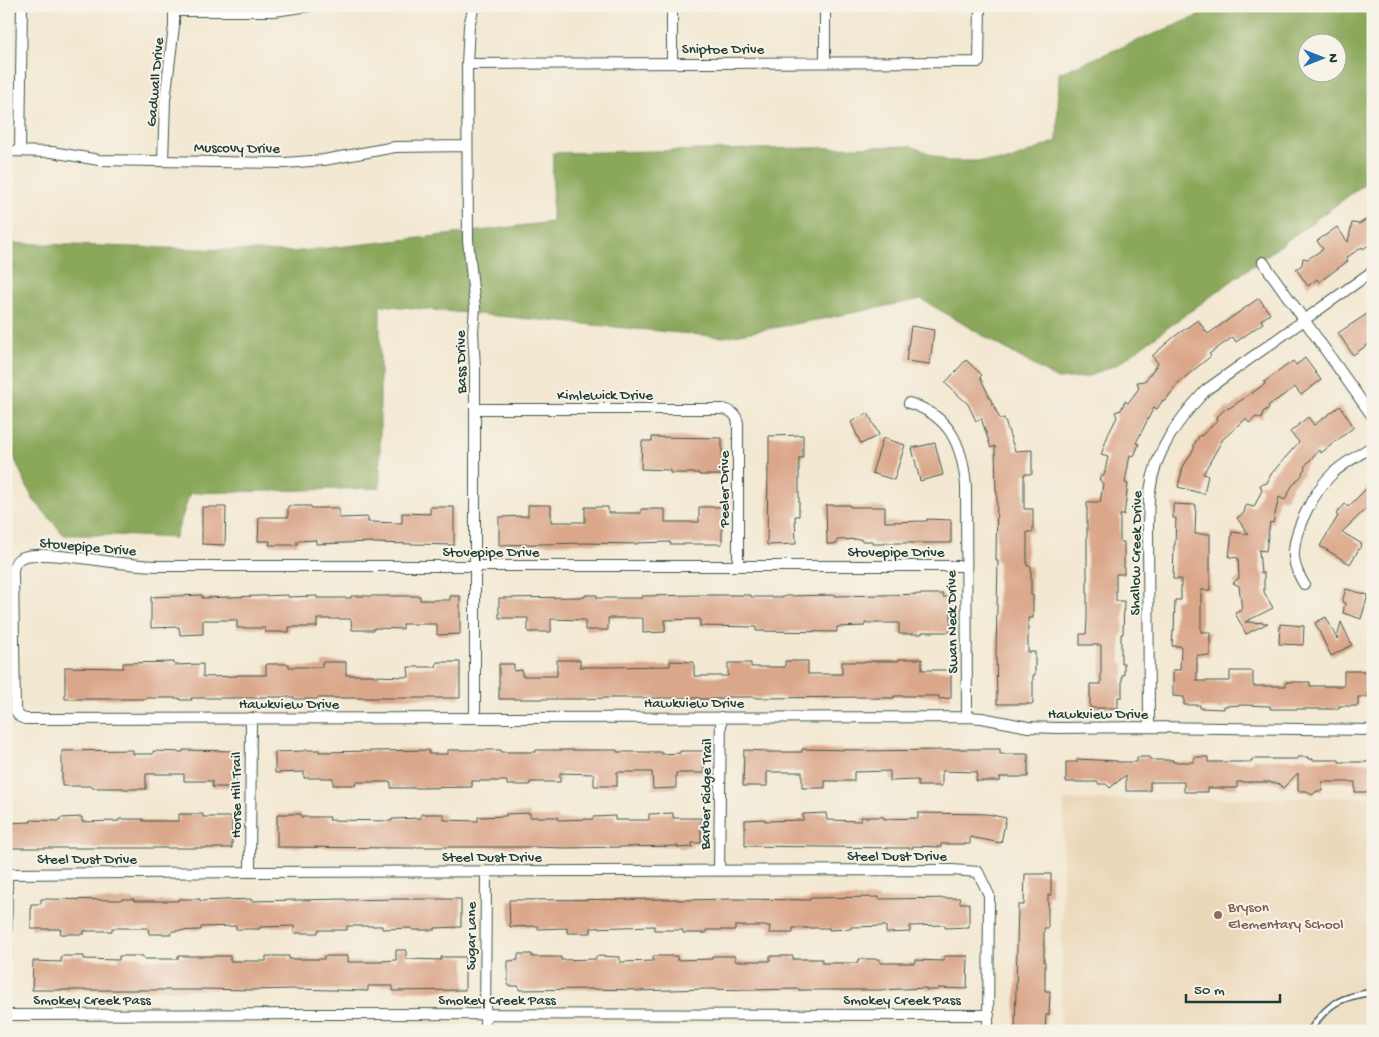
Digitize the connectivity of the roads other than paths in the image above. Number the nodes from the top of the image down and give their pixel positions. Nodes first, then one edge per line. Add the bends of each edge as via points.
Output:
1 (22, 6) edge
2 (310, 6) edge
3 (474, 6) edge
4 (672, 6) edge
5 (825, 6) edge
6 (980, 6) edge
7 (174, 9) edge
8 (672, 63) junction
9 (825, 63) junction
10 (467, 64) junction
11 (468, 146) junction
12 (6, 151) edge
13 (20, 151) junction
14 (163, 161) junction
15 (1263, 262) dead end
16 (1373, 271) edge
17 (1304, 319) junction
18 (908, 403) dead end
19 (475, 408) junction
20 (734, 413) joint
21 (1373, 417) edge
22 (1373, 446) edge
23 (475, 566) junction
24 (738, 566) junction
25 (966, 566) junction
26 (1304, 584) dead end
27 (10, 644) edge
28 (967, 716) junction
29 (721, 717) junction
30 (251, 718) junction
31 (475, 718) junction
32 (1148, 727) junction
33 (1373, 730) edge
34 (720, 870) junction
35 (250, 872) junction
36 (486, 872) junction
37 (7, 874) edge
38 (6, 953) edge
39 (1373, 992) edge
40 (485, 1014) junction
41 (6, 1015) edge
42 (988, 1015) junction
43 (485, 1031) edge
44 (988, 1031) edge
45 (1310, 1031) edge

1 - 13 street
2 - 7 street via 274,11
3 - 10 street, Bass Drive via 468,26
4 - 8 street
5 - 9 street
6 - 9 street, Sniptoe Drive via 979,62
7 - 14 street, Gadwall Drive
8 - 9 street, Sniptoe Drive
8 - 10 street, Sniptoe Drive
10 - 11 street, Bass Drive
11 - 14 street, Muscovy Drive via 395,147 295,162
11 - 19 street, Bass Drive via 468,240 475,308
12 - 13 street, Muscovy Drive
13 - 14 street, Muscovy Drive via 52,152 99,160
15 - 17 street
16 - 17 street, Shallow Creek Drive
17 - 21 street
17 - 32 street, Shallow Creek Drive via 1206,390 1169,435 1157,462 1150,490 1148,523
18 - 25 street, Swan Neck Drive via 930,412 944,424 959,446 966,485
19 - 20 street, Kimlewick Drive via 724,409
19 - 23 street, Bass Drive
20 - 24 street, Peeler Drive via 738,423
22 - 26 street via 1335,472 1308,509 1298,533 1294,559
23 - 24 street, Stovepipe Drive
23 - 27 street, Stovepipe Drive via 139,566 29,555 14,564
23 - 31 street, Bass Drive
24 - 25 street, Stovepipe Drive
25 - 28 street, Swan Neck Drive
27 - 30 street, Hawkview Drive via 14,705 17,714 25,719
28 - 29 street, Hawkview Drive
28 - 32 street, Hawkview Drive via 1028,727
29 - 31 street, Hawkview Drive
29 - 34 street, Barber Ridge Trail
30 - 31 street, Hawkview Drive
30 - 35 street, Horse Hill Trail
32 - 33 street, Hawkview Drive
34 - 36 street, Steel Dust Drive
34 - 42 street, Steel Dust Drive via 978,872 989,895
35 - 36 street, Steel Dust Drive
35 - 37 street, Steel Dust Drive
36 - 40 street, Sugar Lane
37 - 38 street
39 - 45 lane via 1350,996 1328,1008
40 - 41 street, Smokey Creek Pass
40 - 42 street, Smokey Creek Pass
40 - 43 street, Sugar Lane
42 - 44 street

